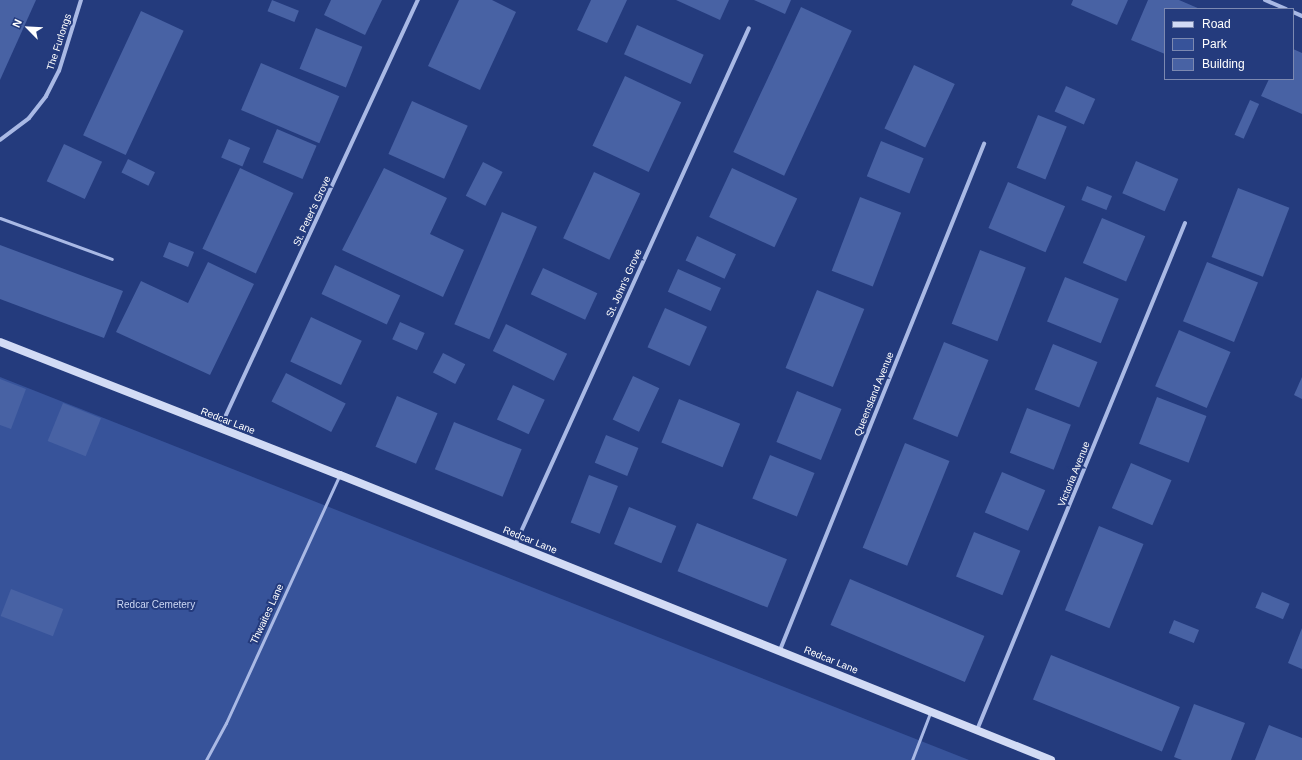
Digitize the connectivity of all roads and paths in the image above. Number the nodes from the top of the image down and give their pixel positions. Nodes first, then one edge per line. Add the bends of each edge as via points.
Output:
1 (81, 0) edge
2 (418, 0) edge
3 (1265, 0) edge
4 (1284, 8) edge
5 (749, 28) dead end
6 (0, 140) edge
7 (984, 144) dead end
8 (0, 218) edge
9 (1185, 223) dead end
10 (112, 259) dead end
11 (0, 342) edge
12 (220, 428) junction
13 (340, 475) junction
14 (515, 545) junction
15 (780, 650) junction
16 (931, 711) junction
17 (977, 731) junction
18 (206, 760) edge
19 (912, 760) edge
20 (1051, 760) edge

1 - 6 street, The Furlongs via 59,71 46,96 29,118
2 - 12 street, St. Peter's Grove
3 - 4 street
5 - 14 street, St. John's Grove
7 - 15 street, Queensland Avenue
8 - 10 lane
9 - 17 street, Victoria Avenue
11 - 12 main road, Redcar Lane
12 - 13 main road, Redcar Lane
13 - 14 main road, Redcar Lane
13 - 18 lane, Thwaites Lane via 226,723
14 - 15 main road, Redcar Lane
15 - 16 main road, Redcar Lane
16 - 17 main road, Redcar Lane
16 - 19 lane
17 - 20 main road, Redcar Lane

